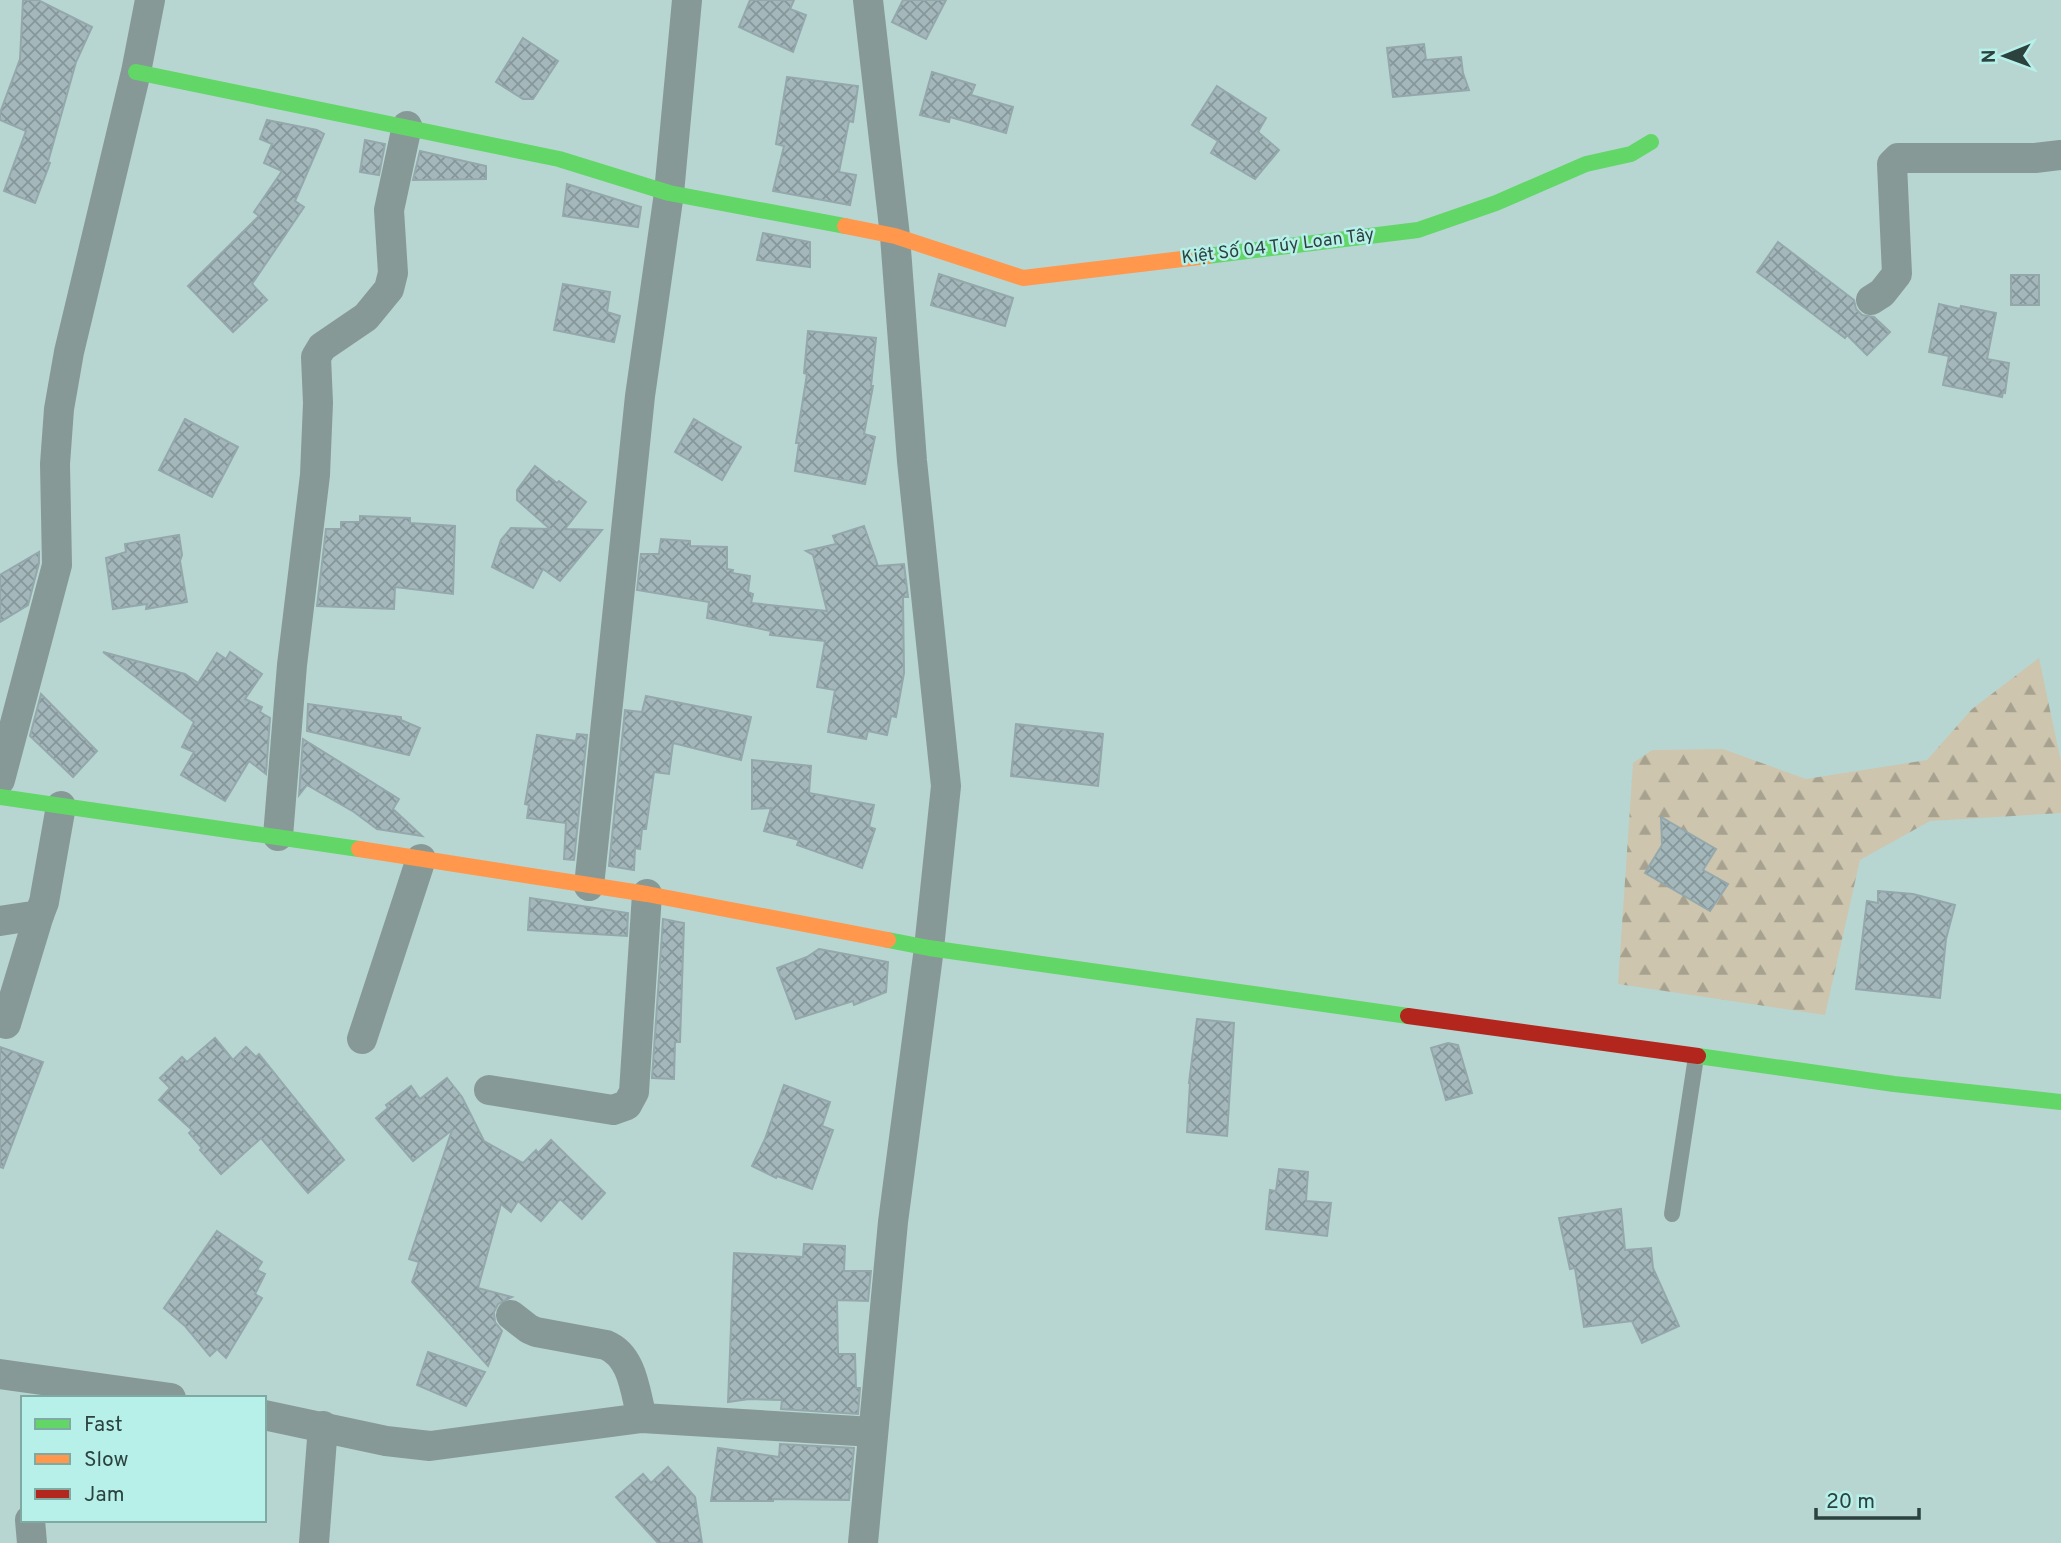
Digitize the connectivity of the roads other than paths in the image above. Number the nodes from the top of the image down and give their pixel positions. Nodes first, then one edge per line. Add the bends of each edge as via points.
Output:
1 (150, 0) edge
2 (687, 0) edge
3 (869, 0) edge
4 (136, 72) junction
5 (407, 126) junction
6 (1651, 142) dead end
7 (2061, 156) edge
8 (669, 193) junction
9 (895, 236) junction
10 (1871, 300) dead end
11 (0, 780) edge
12 (0, 797) edge
13 (61, 806) junction
14 (278, 836) junction
15 (421, 859) junction
16 (589, 886) junction
17 (647, 894) junction
18 (39, 915) junction
19 (0, 921) edge
20 (929, 948) junction
21 (6, 1024) dead end
22 (362, 1039) dead end
23 (1696, 1057) junction
24 (489, 1090) dead end
25 (2061, 1102) edge
26 (1672, 1214) dead end
27 (511, 1315) dead end
28 (0, 1374) edge
29 (29, 1388) edge
30 (143, 1396) edge
31 (266, 1415) edge
32 (642, 1418) junction
33 (323, 1426) junction
34 (873, 1432) junction
35 (30, 1522) edge
36 (32, 1543) edge
37 (314, 1543) edge
38 (863, 1543) edge

1 - 4 street
2 - 8 street
3 - 9 street
4 - 5 street, Kiệt Số 04 Túy Loan Tây
4 - 11 street via 69,352 55,464 57,565
5 - 8 street, Kiệt Số 04 Túy Loan Tây via 559,159
5 - 14 street via 389,210 393,273 388,289 366,317 322,347 316,357 315,474
6 - 9 street, Kiệt Số 04 Túy Loan Tây via 1631,155 1586,163 1496,203 1404,232 1023,278
7 - 10 street via 1898,158 1892,164 1897,274
8 - 9 street, Kiệt Số 04 Túy Loan Tây
8 - 16 street via 640,397
9 - 20 street via 912,461 946,786
12 - 13 street
13 - 14 street
13 - 18 street
14 - 15 street
15 - 16 street
15 - 22 street
16 - 17 street
17 - 20 street
17 - 24 street via 634,1092 627,1105 613,1110
18 - 19 street
18 - 21 street
20 - 23 street
20 - 34 street via 893,1222
23 - 25 street
23 - 26 lane
27 - 32 street via 536,1332 615,1349 624,1358
28 - 29 street
29 - 30 street
31 - 33 street
32 - 33 street via 430,1446
32 - 34 street
33 - 37 street
34 - 38 street
35 - 36 street

